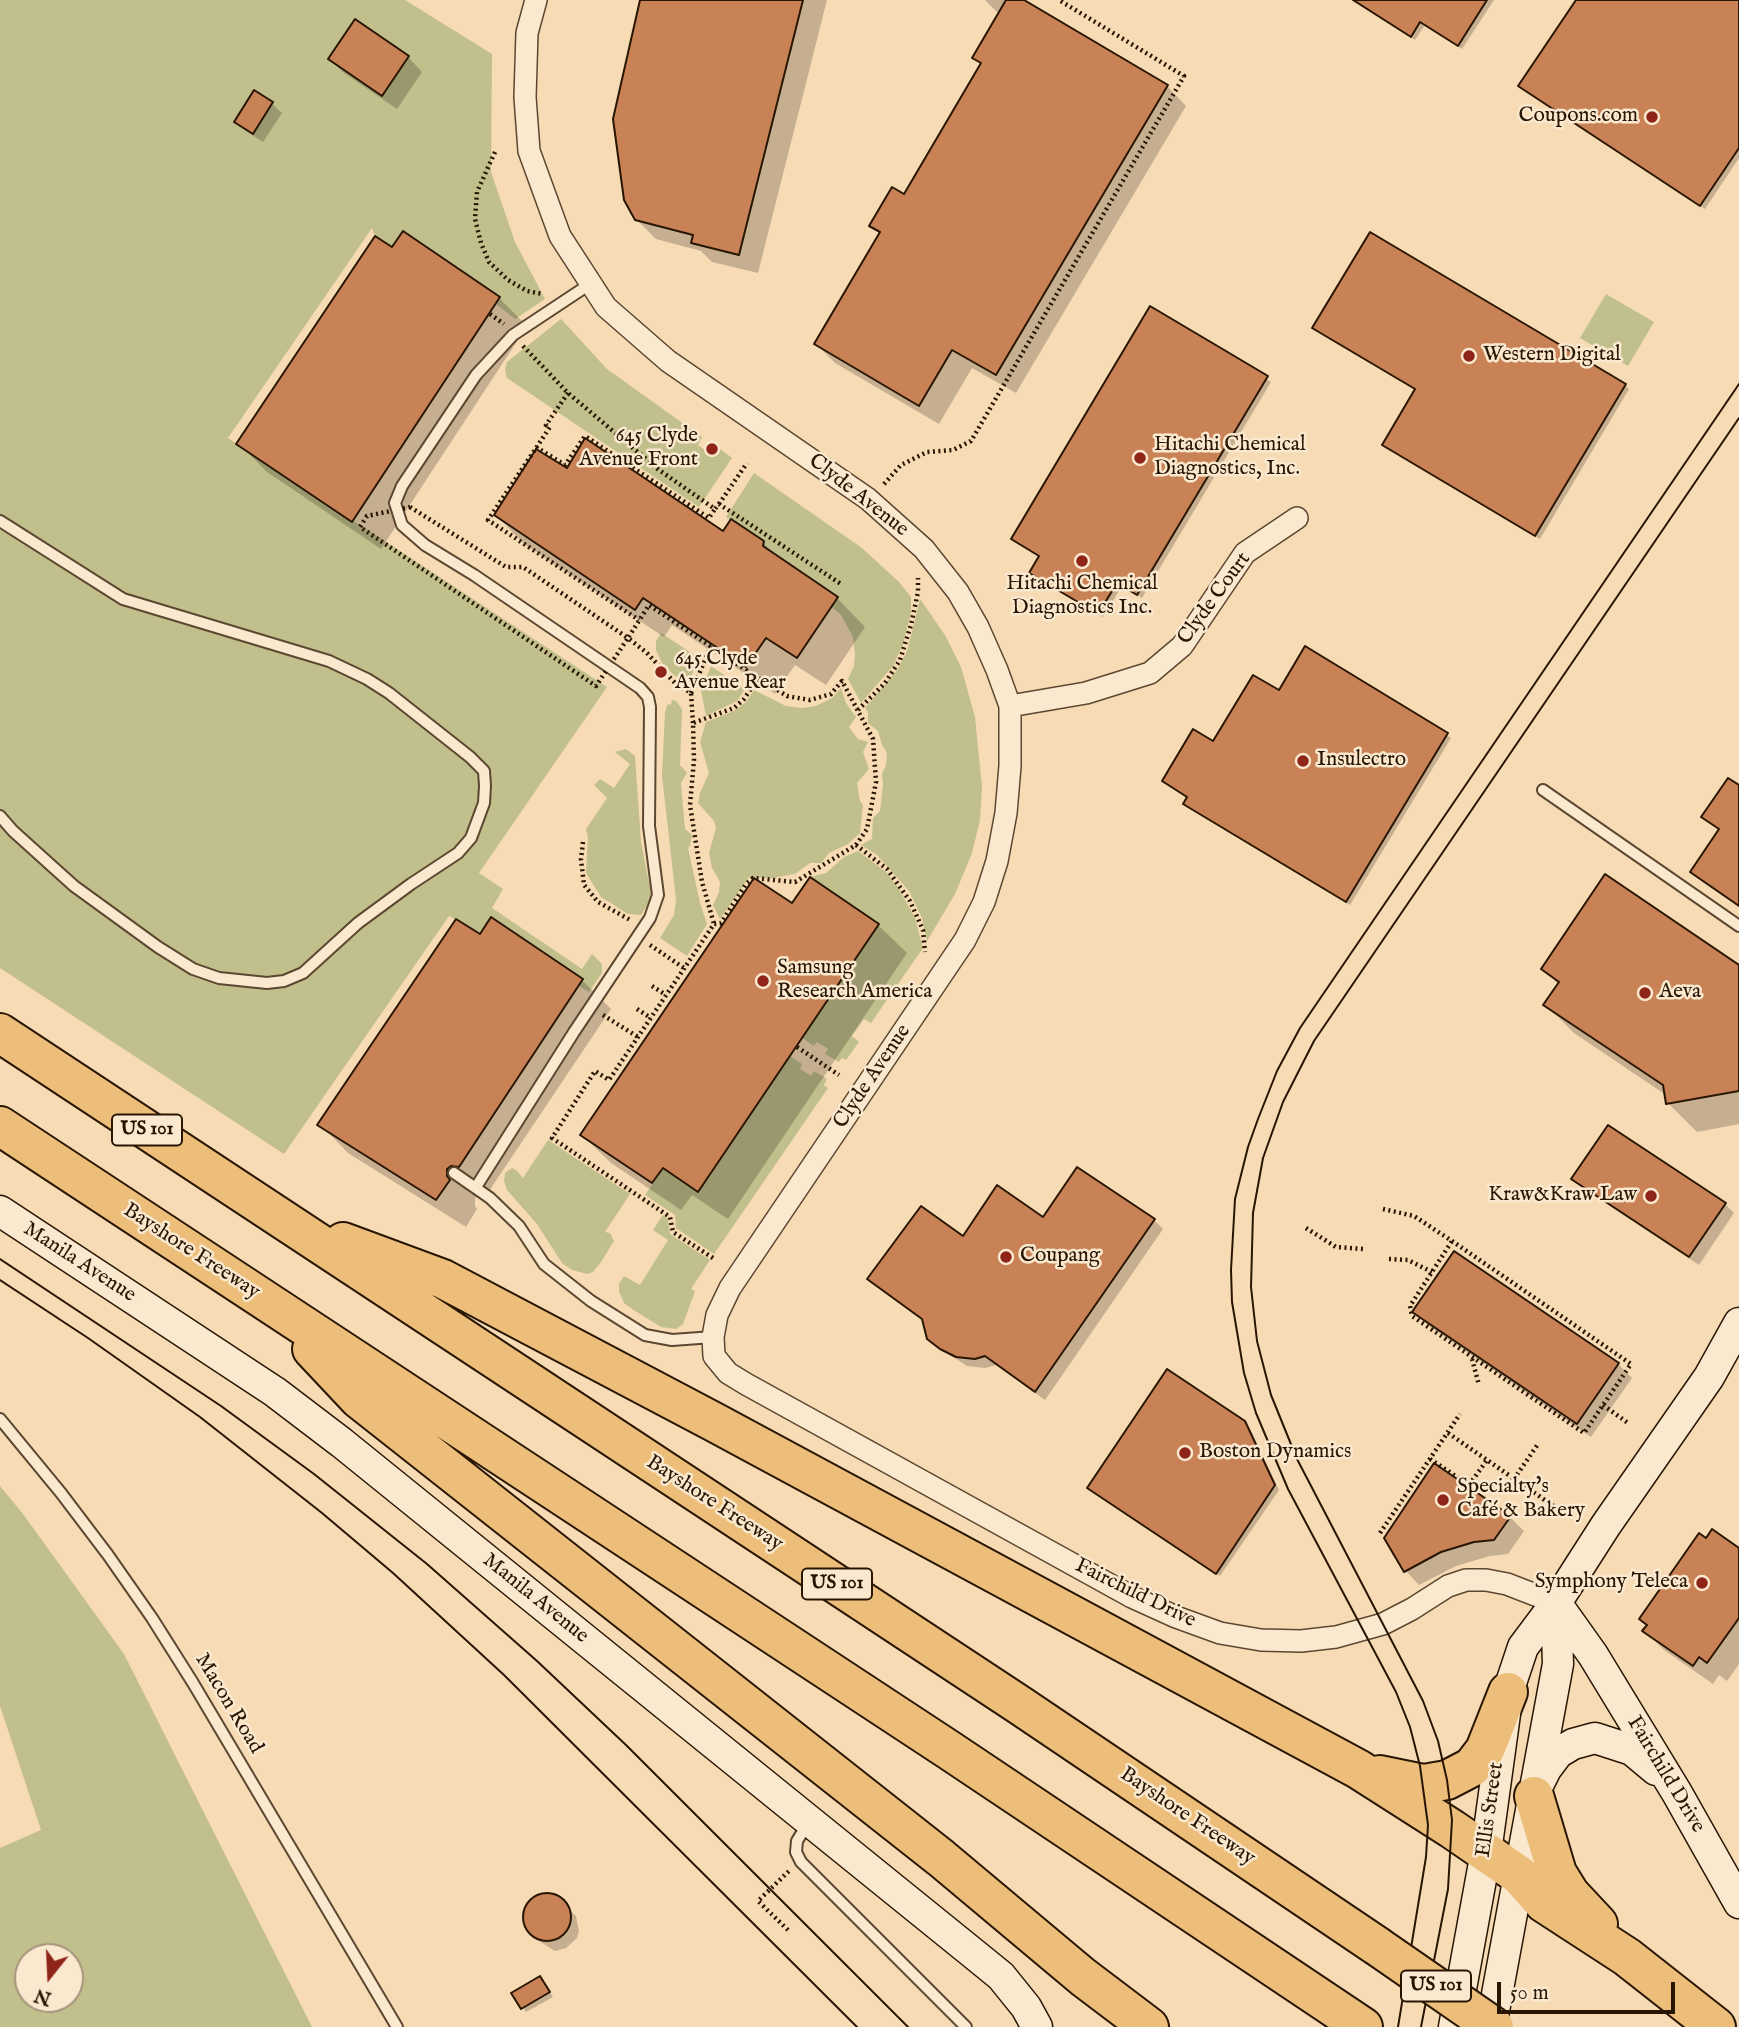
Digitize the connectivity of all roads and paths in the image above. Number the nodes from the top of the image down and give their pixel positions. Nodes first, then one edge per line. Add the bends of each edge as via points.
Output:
1 (536, 0) edge
2 (1059, 0) edge
3 (495, 152) dead end
4 (590, 284) junction
5 (552, 296) dead end
6 (490, 314) dead end
7 (513, 335) junction
8 (568, 393) junction
9 (536, 447) junction
10 (747, 463) dead end
11 (871, 502) junction
12 (719, 504) junction
13 (715, 509) junction
14 (1297, 518) dead end
15 (0, 521) edge
16 (918, 544) junction
17 (841, 584) dead end
18 (639, 620) junction
19 (711, 646) junction
20 (758, 678) junction
21 (691, 693) junction
22 (1010, 706) junction
23 (858, 710) junction
24 (693, 723) junction
25 (1543, 790) dead end
26 (0, 816) edge
27 (583, 842) dead end
28 (856, 845) junction
29 (714, 924) junction
30 (1739, 926) edge
31 (637, 937) junction
32 (925, 952) dead end
33 (684, 968) junction
34 (652, 986) dead end
35 (666, 995) junction
36 (637, 1009) dead end
37 (651, 1018) junction
38 (0, 1033) edge
39 (797, 1047) dead end
40 (839, 1075) dead end
41 (0, 1126) edge
42 (454, 1173) dead end
43 (476, 1187) junction
44 (1383, 1209) dead end
45 (0, 1211) edge
46 (294, 1226) junction
47 (1306, 1228) dead end
48 (1452, 1241) junction
49 (1364, 1249) dead end
50 (713, 1258) dead end
51 (1389, 1259) dead end
52 (1432, 1272) junction
53 (270, 1304) junction
54 (1738, 1327) edge
55 (713, 1337) junction
56 (1471, 1357) junction
57 (1479, 1385) dead end
58 (1603, 1405) junction
59 (1460, 1414) dead end
60 (0, 1419) edge
61 (1628, 1423) dead end
62 (1447, 1433) junction
63 (1538, 1444) dead end
64 (1430, 1459) junction
65 (1487, 1460) junction
66 (1514, 1479) junction
67 (1565, 1514) dead end
68 (1380, 1534) dead end
69 (1556, 1603) junction
70 (1508, 1692) junction
71 (1358, 1769) junction
72 (1677, 1793) junction
73 (1534, 1796) junction
74 (809, 1821) junction
75 (1486, 1852) junction
76 (801, 1862) junction
77 (1519, 1875) junction
78 (1739, 1903) edge
79 (788, 1930) dead end
80 (1627, 1957) junction
81 (397, 2027) edge
82 (966, 2027) edge
83 (1037, 2027) edge
84 (1149, 2027) edge
85 (1363, 2027) edge
86 (1454, 2027) edge
87 (1492, 2027) edge
88 (1716, 2027) edge

1 - 4 street, Clyde Avenue via 527,33 529,151 560,236
2 - 11 path via 1184,76 971,441 953,450 927,452 901,466
3 - 5 path via 477,192 475,219 481,243 489,262 508,280 527,291
4 - 7 lane
4 - 11 street, Clyde Avenue via 606,307 668,361
6 - 7 path
7 - 8 path
7 - 31 lane via 476,375 395,503 402,525 425,545 648,697 649,826 658,895
8 - 9 path
8 - 13 path via 659,470
9 - 13 path via 565,465 585,436 709,518
9 - 18 path via 488,520
10 - 12 path
11 - 16 street, Clyde Avenue
12 - 13 path
12 - 17 path
14 - 22 street, Clyde Court via 1245,553 1182,646 1150,673 1086,693
15 - 26 lane via 122,599 329,661 367,679 470,757 484,771 485,786 478,821 458,853 358,923 303,973 267,983 219,978 193,969 74,886
16 - 22 street, Clyde Avenue via 958,592 978,626
16 - 23 path via 918,592 901,660
18 - 19 path via 649,605
18 - 21 path via 628,638
19 - 20 path
19 - 21 path
20 - 23 path via 787,696 810,700 831,694 842,681
20 - 24 path via 734,708
21 - 24 path
22 - 55 street, Clyde Avenue via 1006,813 984,902 944,972 730,1288
23 - 28 path via 873,739 876,782 867,829
24 - 29 path via 690,805
25 - 30 lane
27 - 31 path via 584,885 598,902 634,922
28 - 29 path via 795,882 753,877 721,923
28 - 32 path via 887,869 910,901 923,930
29 - 33 path
31 - 33 path
31 - 43 lane
33 - 35 path
34 - 35 path
35 - 37 path
36 - 37 path
37 - 50 path via 609,1080 595,1071 552,1138 670,1216 674,1232
38 - 46 highway, Bayshore Freeway / US 101
39 - 40 path
41 - 53 highway, Bayshore Freeway
42 - 43 lane
43 - 55 lane via 519,1226 544,1264 591,1301 645,1335 672,1340
44 - 48 path via 1414,1216
45 - 74 main road, Manila Avenue via 275,1392
46 - 71 highway via 443,1279
46 - 87 highway, Bayshore Freeway / US 101, bridge via 1041,1719
47 - 49 path via 1336,1247
48 - 52 path
48 - 58 path via 1631,1364
51 - 52 path via 1408,1260
52 - 56 path via 1410,1306 1412,1316
53 - 84 highway via 359,1399
53 - 85 highway, Bayshore Freeway
54 - 69 main road, Ellis Street
55 - 69 street, Fairchild Drive via 714,1356 728,1373 746,1384 1132,1597 1220,1633 1261,1640 1336,1637 1382,1624 1466,1580 1507,1584
56 - 57 path
56 - 58 path via 1584,1433
58 - 61 path
59 - 62 path
60 - 81 lane, Macon Road via 108,1555 159,1629
62 - 64 path
62 - 65 path
63 - 66 path
64 - 65 path via 1469,1486
64 - 68 path
65 - 66 path
66 - 67 path
69 - 70 main road, Ellis Street via 1523,1647
69 - 72 main road, Fairchild Drive
69 - 73 main road, Ellis Street via 1558,1664
70 - 71 highway via 1485,1749 1472,1767 1447,1780 1406,1782
70 - 75 main road, Ellis Street
71 - 75 highway
72 - 73 main road via 1632,1750 1595,1738 1558,1753
72 - 78 main road, Fairchild Drive
73 - 77 main road, Ellis Street
73 - 80 highway via 1557,1873
74 - 76 lane via 797,1841
74 - 83 main road, Manila Avenue via 1001,1976
75 - 77 highway
75 - 86 main road, Ellis Street
76 - 79 path via 758,1901
76 - 82 lane
77 - 80 highway via 1544,1903
77 - 87 main road, Ellis Street
80 - 88 highway

